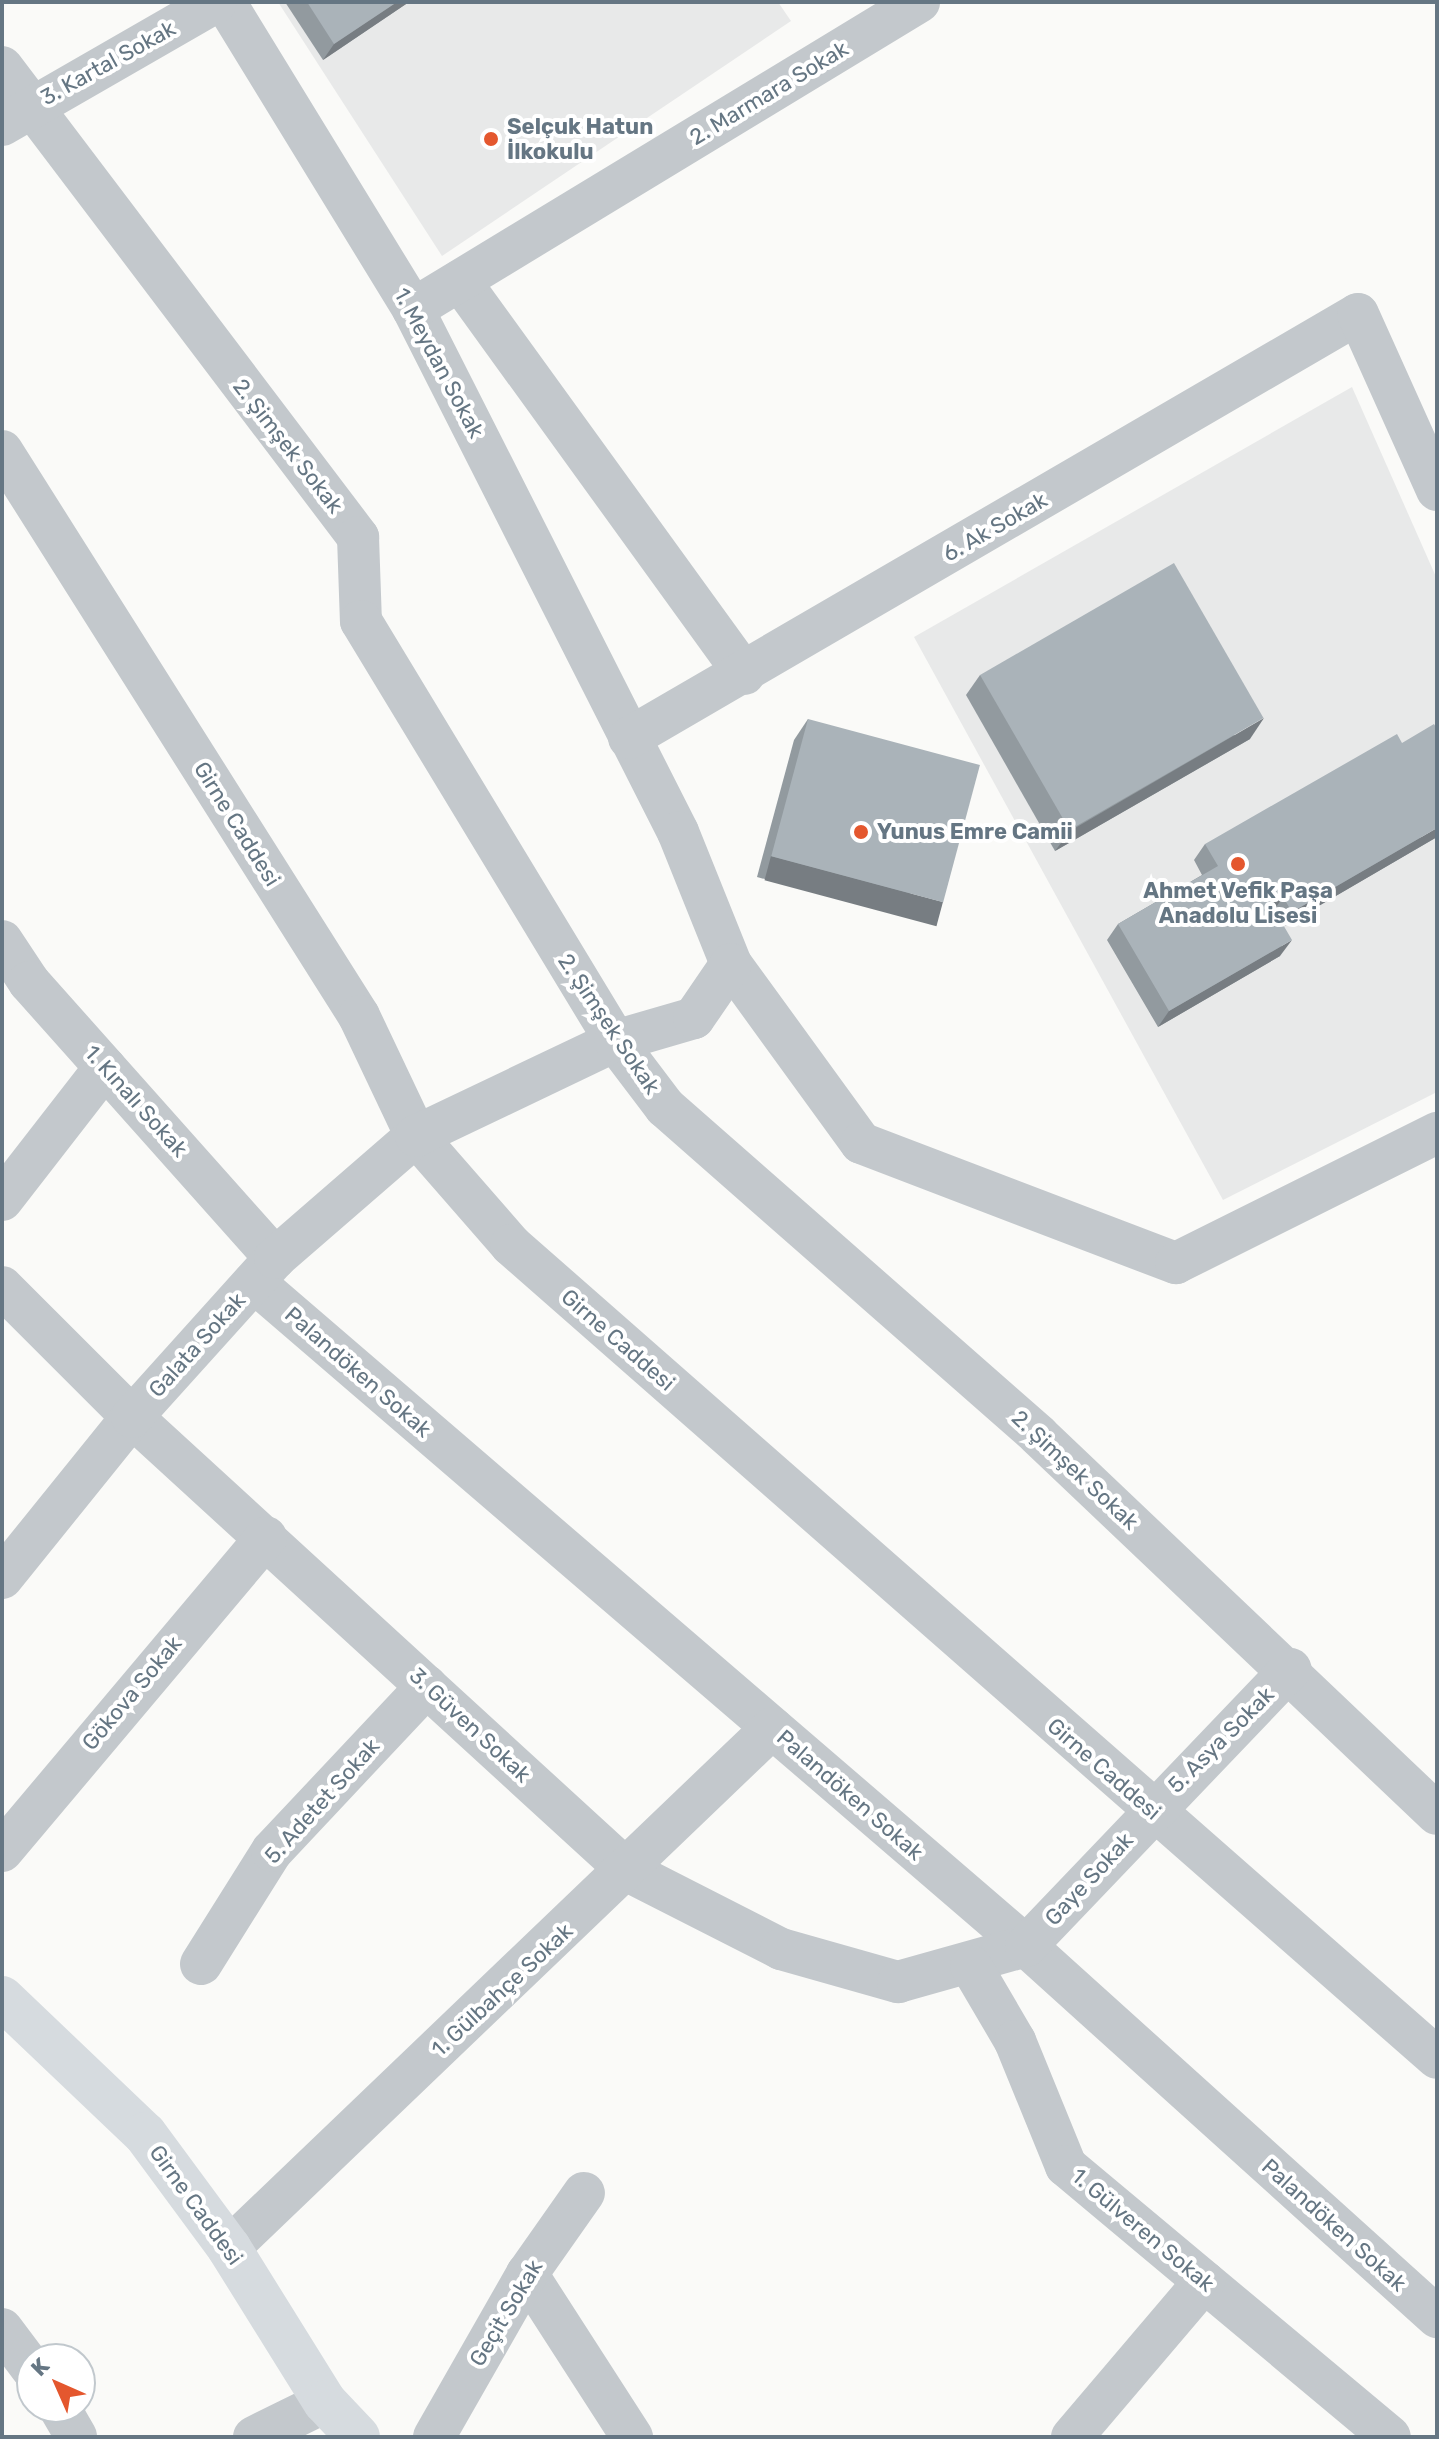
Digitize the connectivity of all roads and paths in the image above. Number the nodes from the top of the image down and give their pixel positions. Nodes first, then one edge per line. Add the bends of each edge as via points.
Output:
1 (216, 2) edge
2 (225, 2) edge
3 (919, 2) edge
4 (2, 67) edge
5 (15, 116) edge
6 (460, 281) junction
7 (413, 309) junction
8 (2, 451) edge
9 (1437, 490) edge
10 (744, 674) junction
11 (629, 738) junction
12 (2, 941) edge
13 (731, 964) junction
14 (16, 994) edge
15 (615, 1041) junction
16 (105, 1067) junction
17 (1437, 1133) edge
18 (416, 1136) junction
19 (2, 1200) edge
20 (264, 1270) junction
21 (2, 1287) edge
22 (132, 1417) junction
23 (266, 1537) junction
24 (5, 1565) edge
25 (1291, 1669) junction
26 (427, 1686) junction
27 (772, 1728) junction
28 (1152, 1811) junction
29 (1437, 1814) edge
30 (2, 1851) edge
31 (628, 1871) junction
32 (1026, 1946) junction
33 (201, 1964) dead end
34 (971, 1966) junction
35 (2, 1998) edge
36 (1437, 2058) edge
37 (584, 2193) dead end
38 (229, 2248) junction
39 (527, 2274) junction
40 (1204, 2282) junction
41 (1437, 2317) edge
42 (2, 2329) edge
43 (16, 2348) edge
44 (325, 2402) junction
45 (1087, 2431) edge
46 (254, 2437) edge
47 (358, 2437) edge
48 (434, 2437) edge
49 (632, 2437) edge
50 (1390, 2437) edge

1 - 5 street, 3. Kartal Sokak
2 - 7 street, 1. Meydan Sokak
3 - 6 street, 2. Marmara Sokak
4 - 5 street, 2. Şimşek Sokak
5 - 15 street, 2. Şimşek Sokak via 358,537 361,621
6 - 7 street, 2. Marmara Sokak
6 - 10 street
7 - 11 street, 1. Meydan Sokak
8 - 18 street, Girne Caddesi via 359,1016
9 - 10 street, 6. Ak Sokak via 1358,314
10 - 11 street, 6. Ak Sokak
11 - 13 street, 1. Meydan Sokak
12 - 14 street, 1. Kınalı Sokak
13 - 15 street, Galata Sokak via 694,1018
13 - 17 street, 1. Meydan Sokak via 861,1143 1176,1263
14 - 16 street, 1. Kınalı Sokak
15 - 18 street, Galata Sokak
15 - 25 street, 2. Şimşek Sokak via 665,1107
16 - 19 street
16 - 20 street, 1. Kınalı Sokak
18 - 20 street, Galata Sokak
18 - 28 street, Girne Caddesi via 511,1245
20 - 22 street, Galata Sokak
20 - 27 street, Palandöken Sokak
21 - 22 street, 3. Güven Sokak
22 - 23 street, 3. Güven Sokak
22 - 24 street, Galata Sokak
23 - 26 street, 3. Güven Sokak
23 - 30 street, Gökova Sokak
25 - 28 street, 5. Asya Sokak
25 - 29 street, 2. Şimşek Sokak
26 - 31 street, 3. Güven Sokak
26 - 33 street, 5. Adetet Sokak via 272,1851
27 - 31 street, 1. Gülbahçe Sokak
27 - 32 street, Palandöken Sokak
28 - 32 street, Gaye Sokak
28 - 36 street, Girne Caddesi
31 - 34 street, 3. Güven Sokak via 781,1949 868,1974 898,1982
31 - 38 street, 1. Gülbahçe Sokak
32 - 34 street, 3. Güven Sokak
32 - 41 street, Palandöken Sokak
34 - 40 street, 1. Gülveren Sokak via 1015,2041 1066,2166
35 - 38 main road, Girne Caddesi via 145,2134
37 - 39 street, Geçit Sokak
38 - 44 main road, Girne Caddesi
39 - 48 street, Geçit Sokak
39 - 49 street
40 - 45 street
40 - 50 street, 1. Gülveren Sokak
42 - 43 street
44 - 46 street
44 - 47 main road, Girne Caddesi

